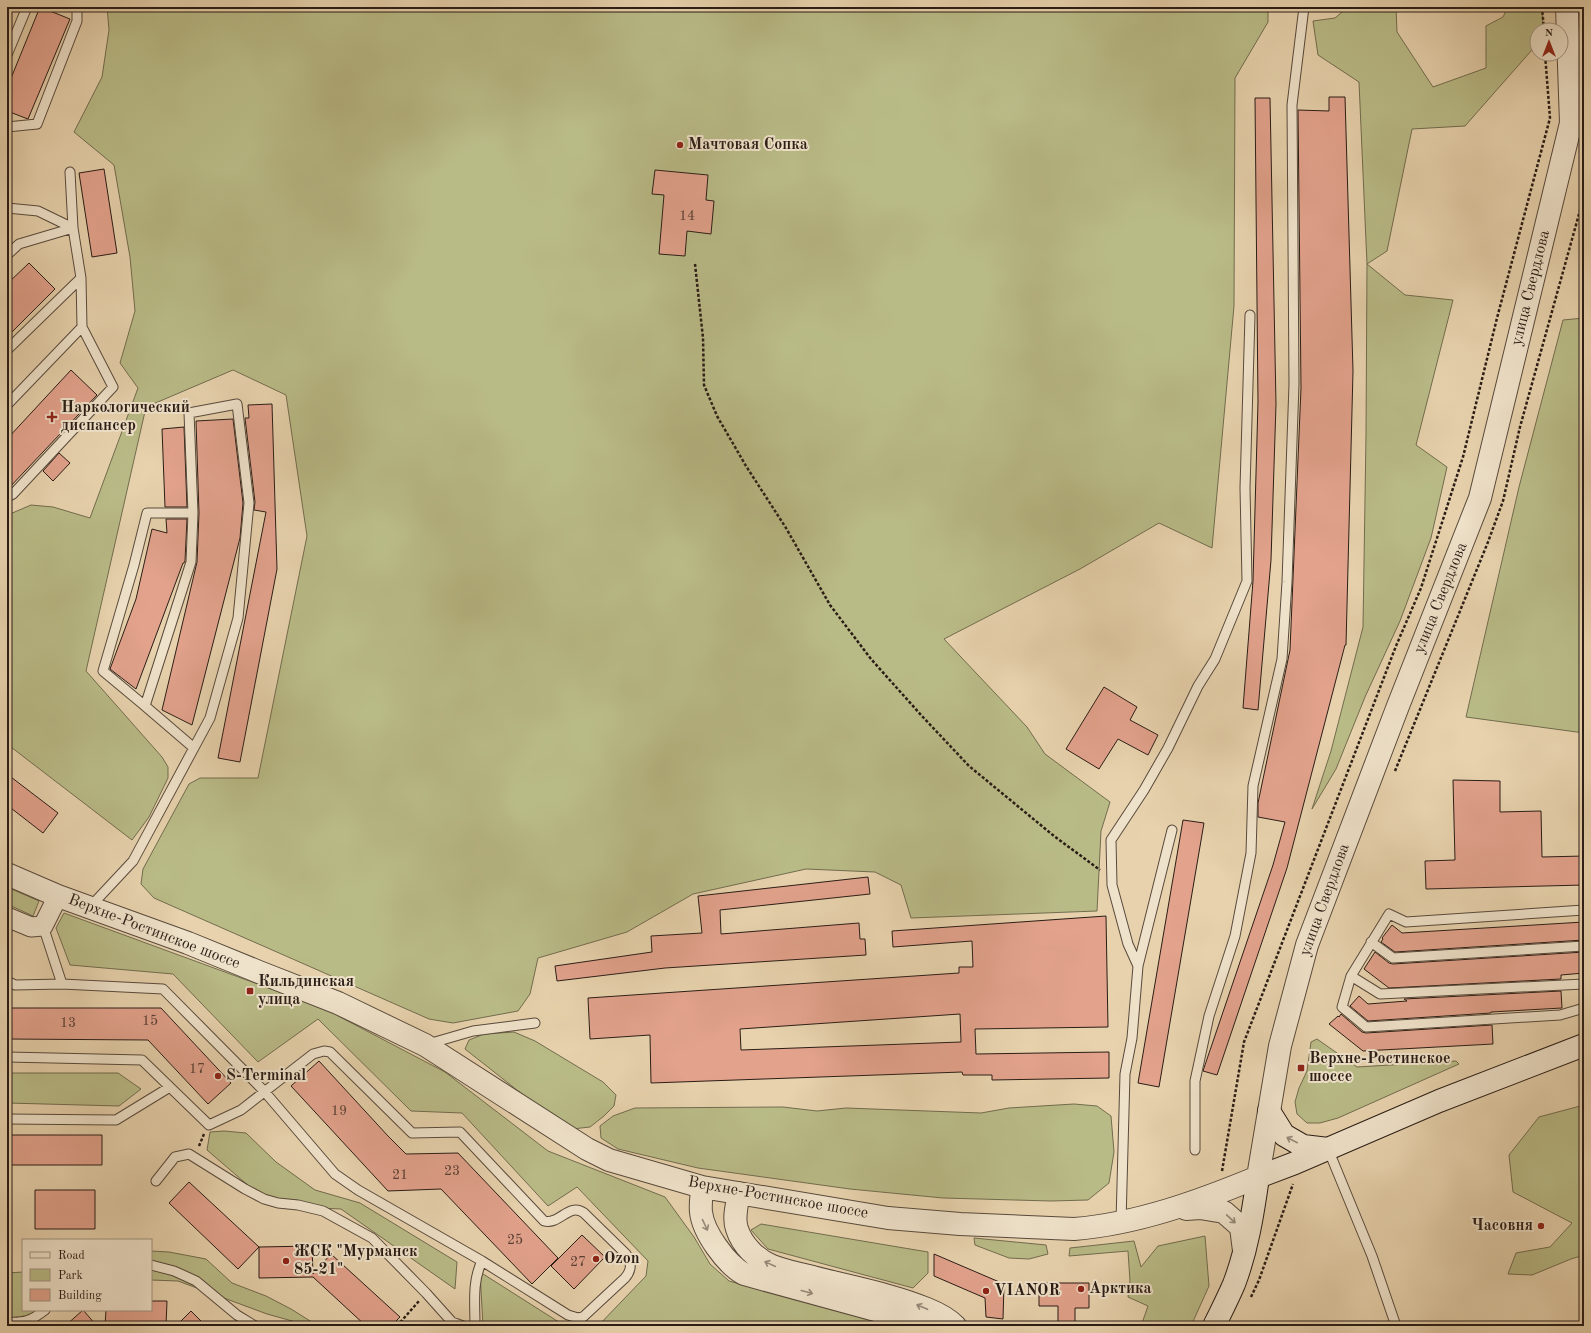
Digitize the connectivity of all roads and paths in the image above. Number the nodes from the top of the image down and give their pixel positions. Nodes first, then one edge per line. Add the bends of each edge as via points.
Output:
1 (27, 7) edge
2 (77, 7) edge
3 (1304, 7) edge
4 (1542, 7) edge
5 (1567, 7) edge
6 (1543, 22) edge
7 (7, 55) edge
8 (1546, 62) edge
9 (1577, 116) edge
10 (7, 127) edge
11 (70, 172) dead end
12 (7, 208) edge
13 (73, 228) junction
14 (7, 255) edge
15 (695, 264) dead end
16 (81, 278) junction
17 (1250, 315) dead end
18 (82, 327) junction
19 (7, 350) edge
20 (7, 405) edge
21 (7, 497) edge
22 (193, 513) junction
23 (145, 706) junction
24 (194, 748) junction
25 (1172, 830) dead end
26 (7, 874) edge
27 (1112, 885) junction
28 (58, 896) junction
29 (90, 907) junction
30 (1584, 910) edge
31 (7, 916) edge
32 (43, 926) junction
33 (1371, 942) junction
34 (1584, 946) edge
35 (1138, 966) junction
36 (1351, 976) junction
37 (7, 981) edge
38 (62, 984) junction
39 (1584, 984) edge
40 (1584, 1008) edge
41 (535, 1023) dead end
42 (425, 1045) junction
43 (1584, 1045) edge
44 (7, 1057) edge
45 (170, 1087) junction
46 (264, 1091) junction
47 (1269, 1111) junction
48 (7, 1119) edge
49 (209, 1125) junction
50 (1328, 1149) junction
51 (1195, 1150) dead end
52 (194, 1156) junction
53 (1295, 1163) junction
54 (1258, 1177) junction
55 (156, 1181) dead end
56 (702, 1187) junction
57 (739, 1193) junction
58 (1218, 1194) junction
59 (1167, 1210) junction
60 (1121, 1222) junction
61 (1244, 1251) junction
62 (482, 1261) junction
63 (152, 1265) edge
64 (1249, 1300) dead end
65 (44, 1311) edge
66 (409, 1313) dead end
67 (7, 1322) edge
68 (255, 1326) edge
69 (397, 1326) edge
70 (463, 1326) edge
71 (474, 1326) edge
72 (923, 1326) edge
73 (955, 1326) edge
74 (1214, 1326) edge
75 (1396, 1326) edge

1 - 7 lane
2 - 10 lane via 77,21 37,124
3 - 51 lane via 1292,105 1294,384 1282,659 1253,786 1251,853 1236,936 1209,1016 1195,1081
4 - 6 path
5 - 9 street, улица Свердлова
8 - 58 path via 1550,118 1463,457 1421,588 1396,646 1244,1042
9 - 47 street, улица Свердлова via 1480,498 1307,945 1280,1046
11 - 13 lane
12 - 13 lane via 38,210
13 - 14 lane via 18,244
13 - 16 lane
15 - 27 path via 703,338 704,385 717,416 830,605 920,715 969,766 1054,836 1099,869
16 - 18 lane
16 - 19 lane
17 - 27 lane via 1245,488 1247,581 1215,659 1198,686 1148,784 1111,840
18 - 20 lane
18 - 21 lane via 113,387 13,494
22 - 23 lane via 191,562
22 - 23 lane via 147,513 103,671
22 - 24 lane via 189,413 237,404 249,503 238,618 210,718
23 - 24 lane
24 - 29 lane via 133,861
25 - 35 lane
26 - 28 street, Верхне-Ростинское шоссе
27 - 35 lane via 1128,944
28 - 29 street, Верхне-Ростинское шоссе
28 - 32 street
29 - 42 street, Верхне-Ростинское шоссе via 338,1003
30 - 33 lane via 1406,922 1389,914
31 - 32 street via 31,927
32 - 38 lane
33 - 34 lane via 1393,958
33 - 36 lane
35 - 60 lane via 1132,1038 1125,1074
36 - 39 lane via 1380,994
36 - 40 lane via 1342,1007 1366,1027 1560,1015
37 - 38 lane via 16,985
38 - 46 lane via 163,989
41 - 42 lane via 473,1031
42 - 56 street, Верхне-Ростинское шоссе via 608,1160
43 - 50 street, Верхне-Ростинское шоссе via 1439,1101
44 - 45 lane via 142,1060
45 - 48 lane via 116,1120
45 - 49 lane
46 - 49 lane via 241,1110
46 - 62 lane via 335,1174 358,1190
46 - 62 lane via 313,1054 330,1052 412,1133 460,1132 544,1221 553,1222 573,1210 581,1210 626,1254 631,1266 626,1278 588,1314 578,1318 568,1315
50 -> 47 street via 1303,1146 1284,1135
47 - 54 street, улица Свердлова
49 - 52 path
50 - 53 street, Верхне-Ростинское шоссе
50 - 75 lane via 1372,1256
52 - 55 lane via 189,1154 175,1157
52 - 70 lane via 264,1199 323,1211 372,1238 452,1322
53 - 54 street, Верхне-Ростинское шоссе
53 - 64 path via 1294,1181 1259,1280
54 - 58 street, Верхне-Ростинское шоссе
54 - 61 street, улица Свердлова via 1253,1215
56 - 57 street, Верхне-Ростинское шоссе
56 -> 72 street via 700,1211 703,1222 721,1254 735,1269 744,1274 908,1319
57 - 60 street, Верхне-Ростинское шоссе via 888,1218 960,1224 1074,1229
73 -> 57 street via 941,1315 912,1303 771,1266 750,1250 737,1230 736,1210
58 - 59 street, Верхне-Ростинское шоссе
59 - 60 street, Верхне-Ростинское шоссе
59 -> 61 street via 1200,1208 1224,1212 1241,1228
61 - 74 street, улица Свердлова via 1234,1284
62 - 71 lane via 475,1283
63 - 68 lane via 174,1271 196,1281 236,1315
65 - 67 lane via 22,1323
66 - 69 path

